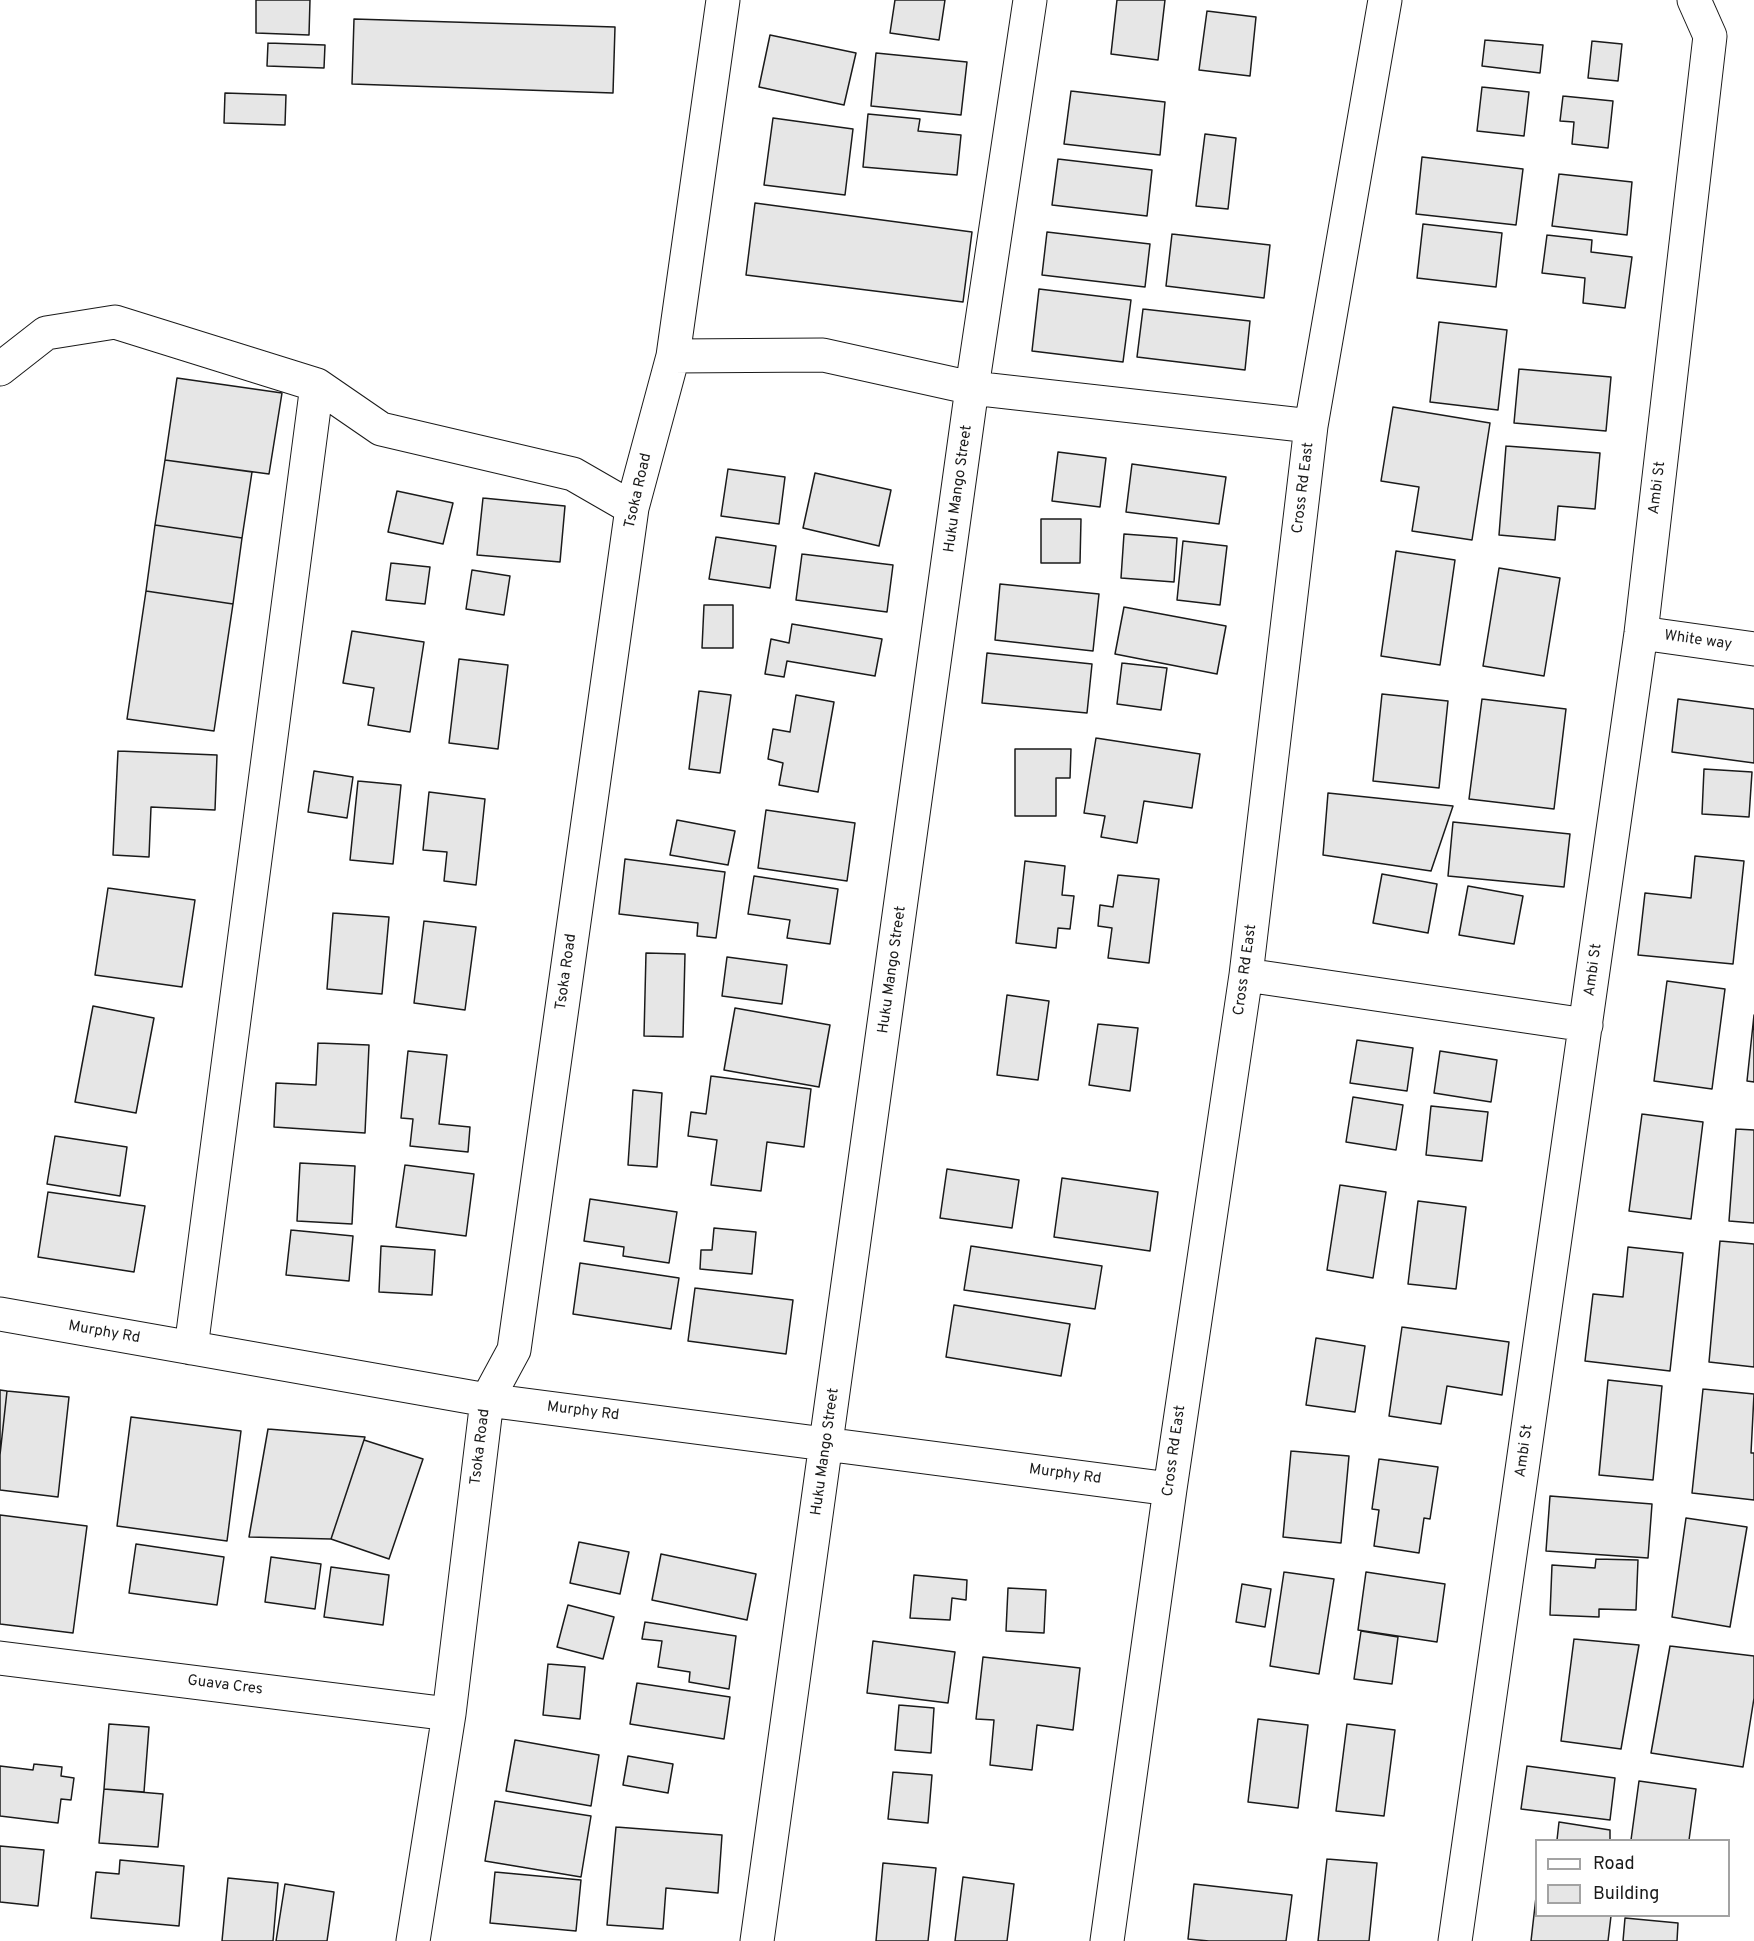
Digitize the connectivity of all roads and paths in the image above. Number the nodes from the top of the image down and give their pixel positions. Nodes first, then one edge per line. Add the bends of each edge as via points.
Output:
1 (723, 0) edge
2 (1030, 0) edge
3 (1385, 0) edge
4 (1694, 0) edge
5 (673, 356) junction
6 (0, 369) edge
7 (317, 385) junction
8 (972, 388) junction
9 (1311, 426) junction
10 (632, 508) junction
11 (1641, 633) junction
12 (1754, 649) edge
13 (1246, 975) junction
14 (1586, 1025) junction
15 (0, 1314) edge
16 (191, 1348) junction
17 (487, 1400) junction
18 (828, 1444) junction
19 (1170, 1489) junction
20 (0, 1658) edge
21 (450, 1714) junction
22 (413, 1941) edge
23 (758, 1941) edge
24 (1107, 1941) edge
25 (1455, 1941) edge

1 - 5 street, Tsoka Road
2 - 8 street, Huku Mango Street
3 - 9 street, Cross Rd East
4 - 11 street, Ambi St via 1710,36
5 - 8 street via 824,355
5 - 10 street, Tsoka Road
6 - 7 street via 46,333 115,322
7 - 10 street via 381,429 573,474
7 - 16 street
8 - 9 street
8 - 18 street, Huku Mango Street
9 - 13 street, Cross Rd East
10 - 17 street, Tsoka Road via 514,1350
11 - 12 street, White way
11 - 14 street, Ambi St
13 - 14 street
13 - 19 street, Cross Rd East
14 - 25 street, Ambi St
15 - 16 street, Murphy Rd
16 - 17 street, Murphy Rd
17 - 18 street, Murphy Rd
17 - 21 street, Tsoka Road
18 - 19 street, Murphy Rd
18 - 23 street, Huku Mango Street
19 - 24 street, Cross Rd East
20 - 21 street, Guava Cres
21 - 22 street, Tsoka Road

